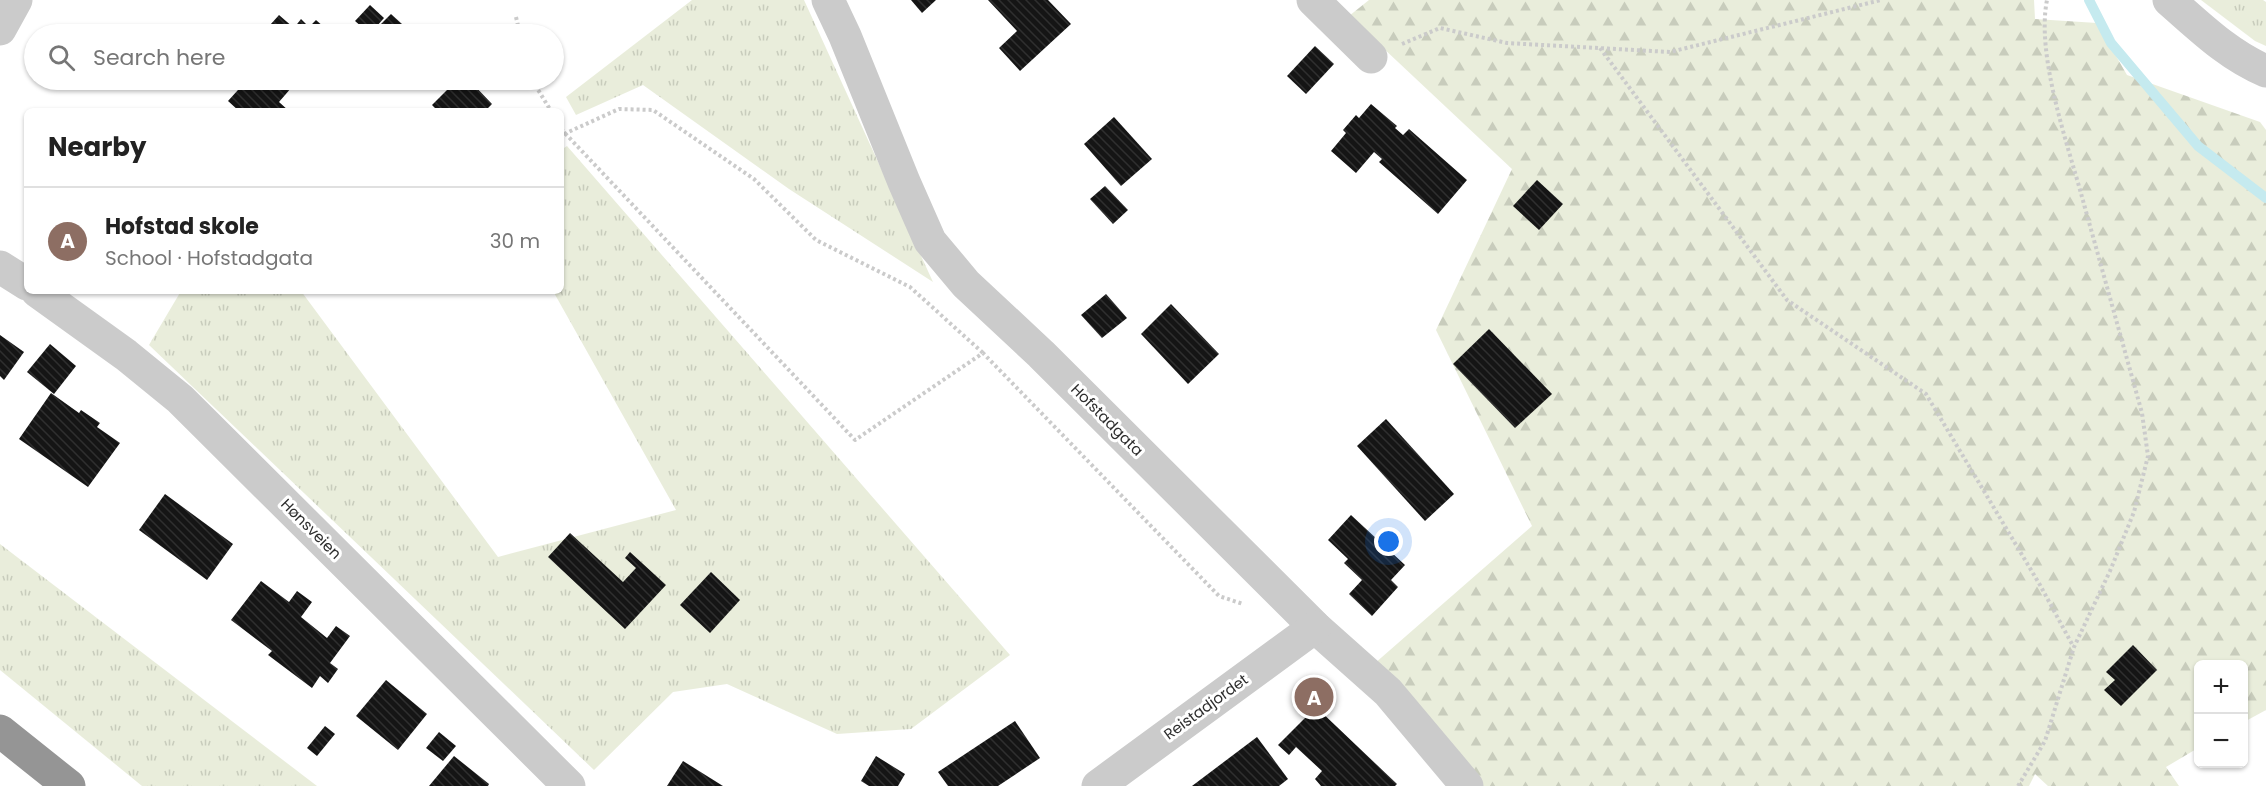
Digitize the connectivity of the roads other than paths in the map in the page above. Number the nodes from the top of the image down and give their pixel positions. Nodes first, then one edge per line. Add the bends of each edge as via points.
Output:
1 (16, 0) edge
2 (828, 0) edge
3 (1312, 0) edge
4 (2169, 0) edge
5 (0, 29) edge
6 (1371, 57) road end
7 (2266, 71) edge
8 (0, 267) edge
9 (24, 282) edge
10 (41, 294) edge
11 (1315, 627) junction
12 (0, 731) edge
13 (69, 786) edge
14 (569, 786) edge
15 (1098, 786) edge
16 (1467, 786) edge

1 - 5 street
2 - 11 street, Hofstadgata via 930,241 966,284
3 - 6 street
4 - 7 street via 2223,48
8 - 9 street
10 - 14 street, Hønsveien via 180,399
11 - 15 street, Reistadjordet
11 - 16 street, Hofstadgata via 1388,692
12 - 13 highway

